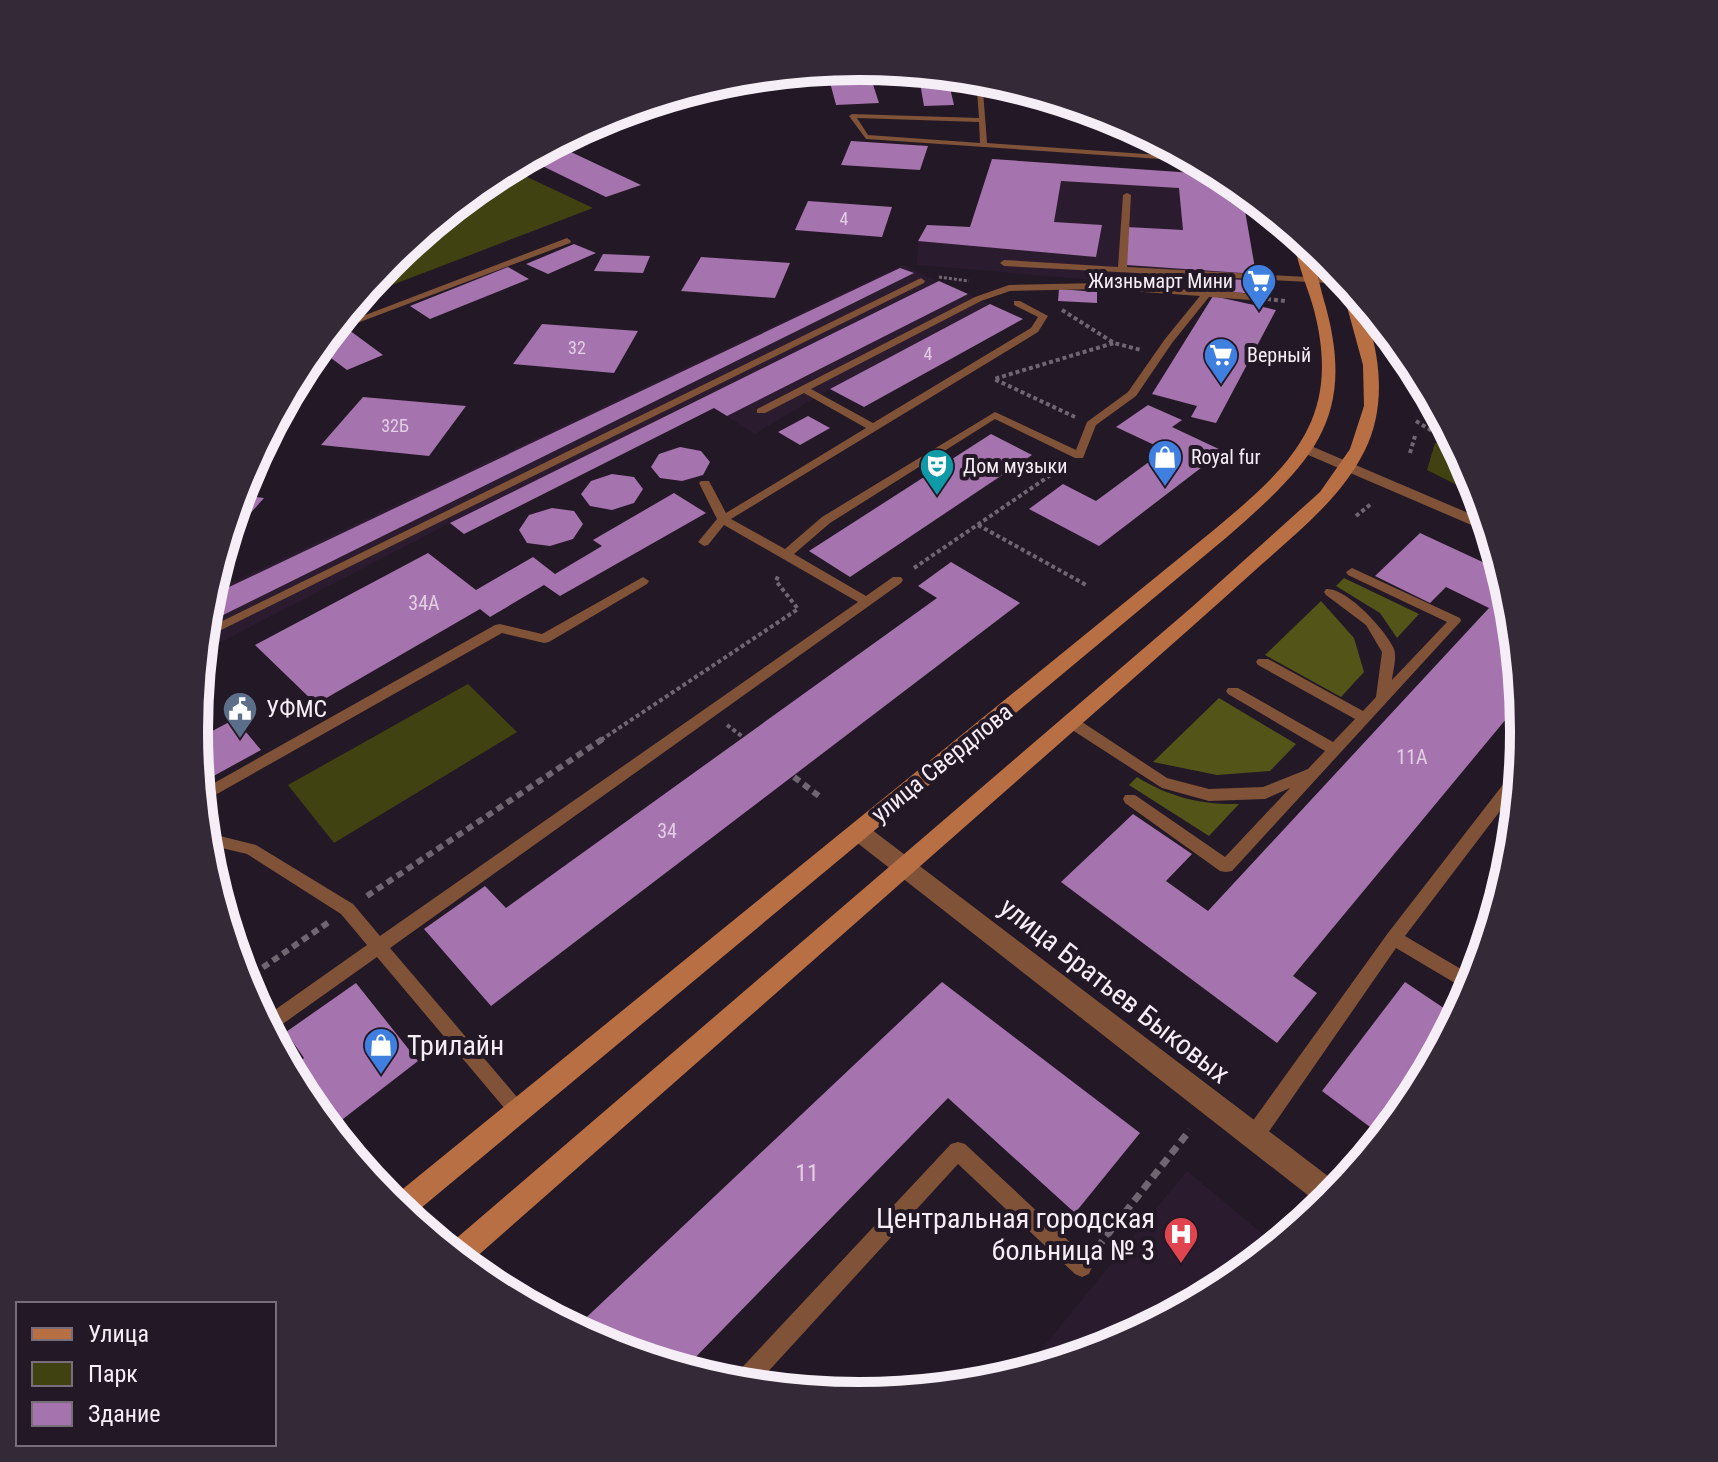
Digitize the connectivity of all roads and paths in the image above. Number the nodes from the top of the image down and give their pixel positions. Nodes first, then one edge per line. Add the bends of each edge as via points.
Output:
1 (980, 92) edge
2 (982, 120) junction
3 (1105, 129) edge
4 (1106, 132) dead end
5 (984, 145) junction
6 (1166, 157) edge
7 (1127, 195) dead end
8 (567, 241) dead end
9 (1304, 257) edge
10 (1004, 263) dead end
11 (1122, 270) junction
12 (1310, 279) junction
13 (1327, 280) edge
14 (921, 281) dead end
15 (1028, 287) junction
16 (1208, 292) junction
17 (1251, 297) dead end
18 (1017, 303) dead end
19 (1356, 312) edge
20 (353, 323) edge
21 (1114, 343) junction
22 (1159, 354) junction
23 (806, 390) junction
24 (761, 411) dead end
25 (1416, 421) dead end
26 (1091, 424) junction
27 (872, 427) junction
28 (1439, 435) edge
29 (1415, 436) dead end
30 (1304, 448) junction
31 (1410, 453) dead end
32 (1079, 456) junction
33 (1348, 466) junction
34 (705, 483) dead end
35 (1371, 504) dead end
36 (1356, 516) dead end
37 (723, 519) junction
38 (1475, 522) edge
39 (978, 525) junction
40 (704, 542) dead end
41 (787, 554) junction
42 (1352, 572) dead end
43 (897, 580) joint
44 (643, 581) dead end
45 (1088, 586) dead end
46 (1330, 592) dead end
47 (868, 602) junction
48 (217, 629) edge
49 (1263, 662) dead end
50 (1233, 691) dead end
51 (1382, 700) junction
52 (1365, 718) junction
53 (1071, 722) junction
54 (1335, 750) junction
55 (1316, 769) junction
56 (794, 777) dead end
57 (1507, 790) edge
58 (211, 791) edge
59 (819, 796) dead end
60 (1130, 799) dead end
61 (859, 832) junction
62 (218, 841) edge
63 (907, 867) junction
64 (347, 909) junction
65 (1394, 938) junction
66 (377, 949) junction
67 (255, 973) edge
68 (1461, 978) edge
69 (275, 1020) edge
70 (517, 1110) junction
71 (1190, 1130) dead end
72 (1254, 1136) junction
73 (1322, 1188) edge
74 (409, 1200) edge
75 (465, 1248) edge
76 (1082, 1267) joint
77 (753, 1372) edge

1 - 2 lane
2 - 5 lane
2 - 5 lane via 852,116 866,137
3 - 4 lane
5 - 6 lane
7 - 11 lane
8 - 20 lane
9 - 12 main road, улица Свердлова
10 - 11 lane
11 - 12 lane
12 - 13 lane
12 - 30 main road, улица Свердлова via 1331,367 1330,394
14 - 48 lane
15 - 16 lane
15 - 21 path
15 - 23 lane via 978,299
16 - 17 lane
16 - 22 lane
18 - 27 lane via 1043,316 1035,330
19 - 33 main road via 1373,373 1374,403
21 - 22 path
21 - 26 path via 994,379
22 - 26 lane via 1132,394
23 - 24 lane
23 - 27 lane
25 - 28 path
26 - 32 lane
27 - 37 lane
29 - 31 path
30 - 33 street
30 - 61 main road, улица Свердлова via 1283,477 1170,575
32 - 39 path
32 - 41 lane via 995,415 826,520
33 - 38 street
33 - 53 main road via 1300,520
34 - 37 lane
35 - 36 path
37 - 40 lane
37 - 41 lane
39 - 43 path
39 - 45 path
41 - 47 lane
41 - 64 path via 776,581 798,609
42 - 51 lane via 1455,621
43 - 47 lane
44 - 58 lane via 544,639 500,628
46 - 51 lane via 1371,622 1389,652
47 - 66 lane
49 - 52 lane
50 - 54 lane
51 - 52 lane
52 - 54 lane
53 - 55 lane via 1162,782 1209,795 1265,793
53 - 63 main road
54 - 55 lane
55 - 60 lane via 1226,866
56 - 59 path
57 - 65 lane
61 - 63 street, улица Братьев Быковых
61 - 70 main road, улица Свердлова
62 - 64 lane via 251,849
63 - 72 street, улица Братьев Быковых
63 - 75 main road
64 - 66 lane
64 - 67 path
65 - 68 lane
65 - 72 lane
66 - 69 lane
66 - 70 lane
70 - 74 main road, улица Свердлова
71 - 76 path
72 - 73 street, улица Братьев Быковых
76 - 77 lane via 958,1151

